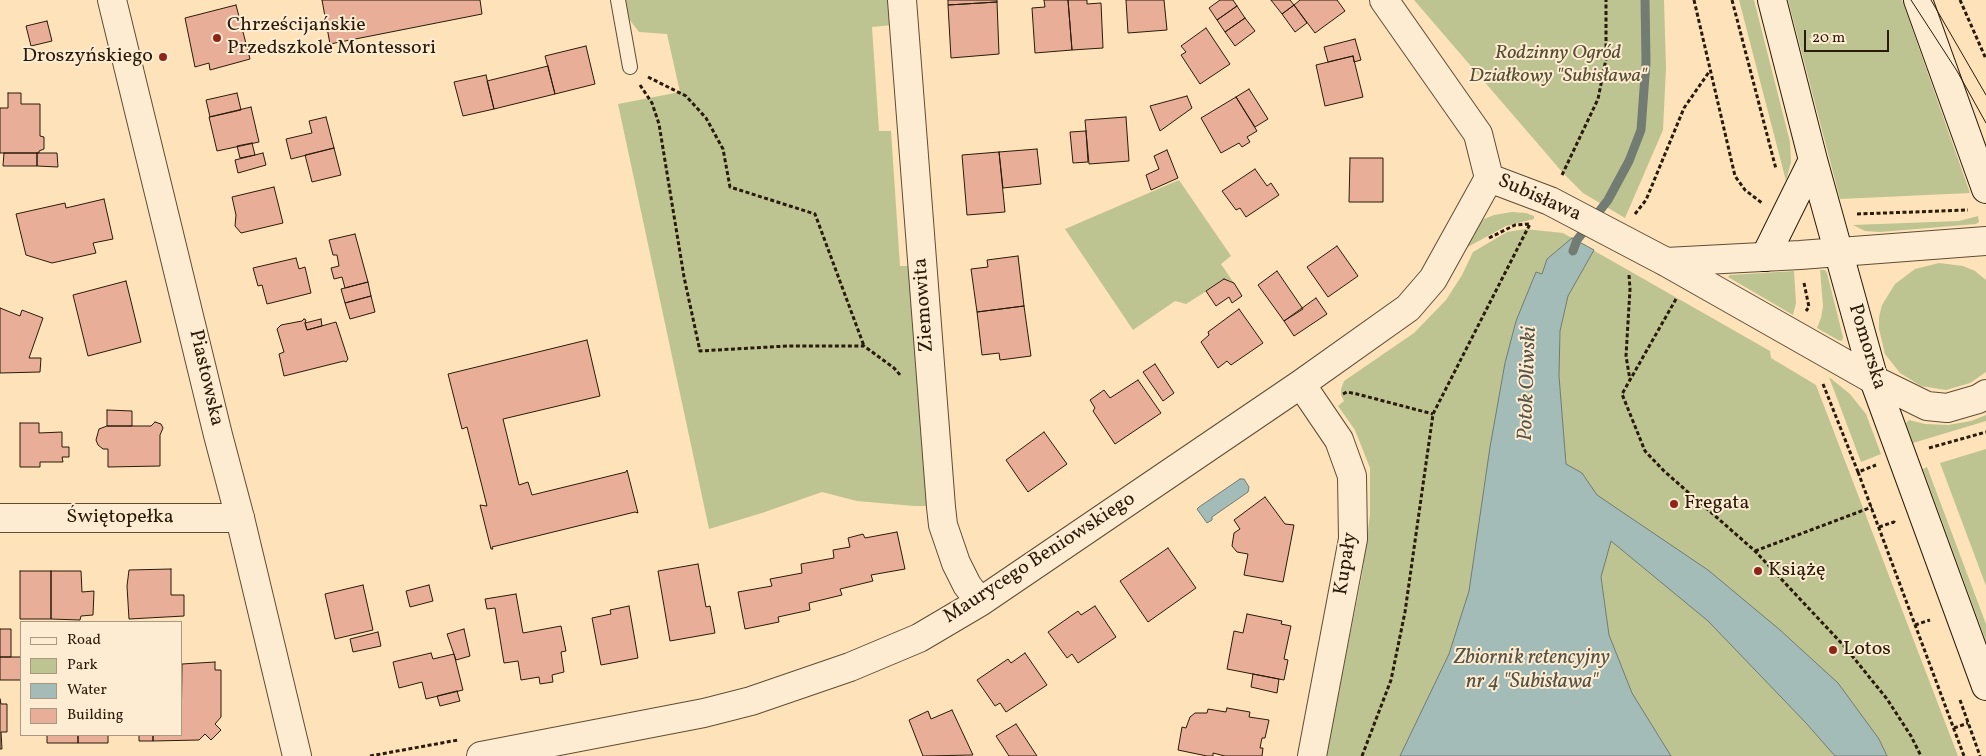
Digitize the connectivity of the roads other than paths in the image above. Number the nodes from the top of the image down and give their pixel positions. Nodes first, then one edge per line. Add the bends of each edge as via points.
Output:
1 (112, 0) edge
2 (618, 0) edge
3 (902, 0) edge
4 (1384, 0) edge
5 (1772, 0) edge
6 (1918, 0) edge
7 (630, 67) road end
8 (1813, 160) junction
9 (1489, 178) junction
10 (1980, 198) edge
11 (1986, 242) edge
12 (1838, 252) junction
13 (1765, 256) junction
14 (1666, 262) junction
15 (1874, 380) junction
16 (1301, 384) junction
17 (1986, 394) edge
18 (0, 518) edge
19 (240, 518) junction
20 (980, 602) junction
21 (1986, 686) edge
22 (473, 747) edge
23 (297, 756) edge
24 (1312, 756) edge

1 - 19 street, Piastowska
2 - 7 lane
3 - 20 street, Ziemowita via 940,507 956,563
4 - 9 street, Subisława via 1478,134
5 - 8 street, Pomorska
6 - 10 street
8 - 12 street, Pomorska
8 - 13 street
9 - 14 street, Subisława via 1550,201 1572,213 1624,227
9 - 16 street, Maurycego Beniowskiego via 1433,279 1408,308
11 - 12 street
12 - 13 street
12 - 15 street, Pomorska
13 - 14 street
14 - 15 street, Subisława
15 - 17 street, Subisława via 1927,406 1947,408
15 - 21 street, Pomorska
16 - 20 street, Maurycego Beniowskiego
16 - 24 street, Kupały via 1339,440 1352,476 1353,539
18 - 19 street, Świętopełka
19 - 23 street, Piastowska
20 - 22 street, Maurycego Beniowskiego via 919,638 850,667 751,701 704,713

